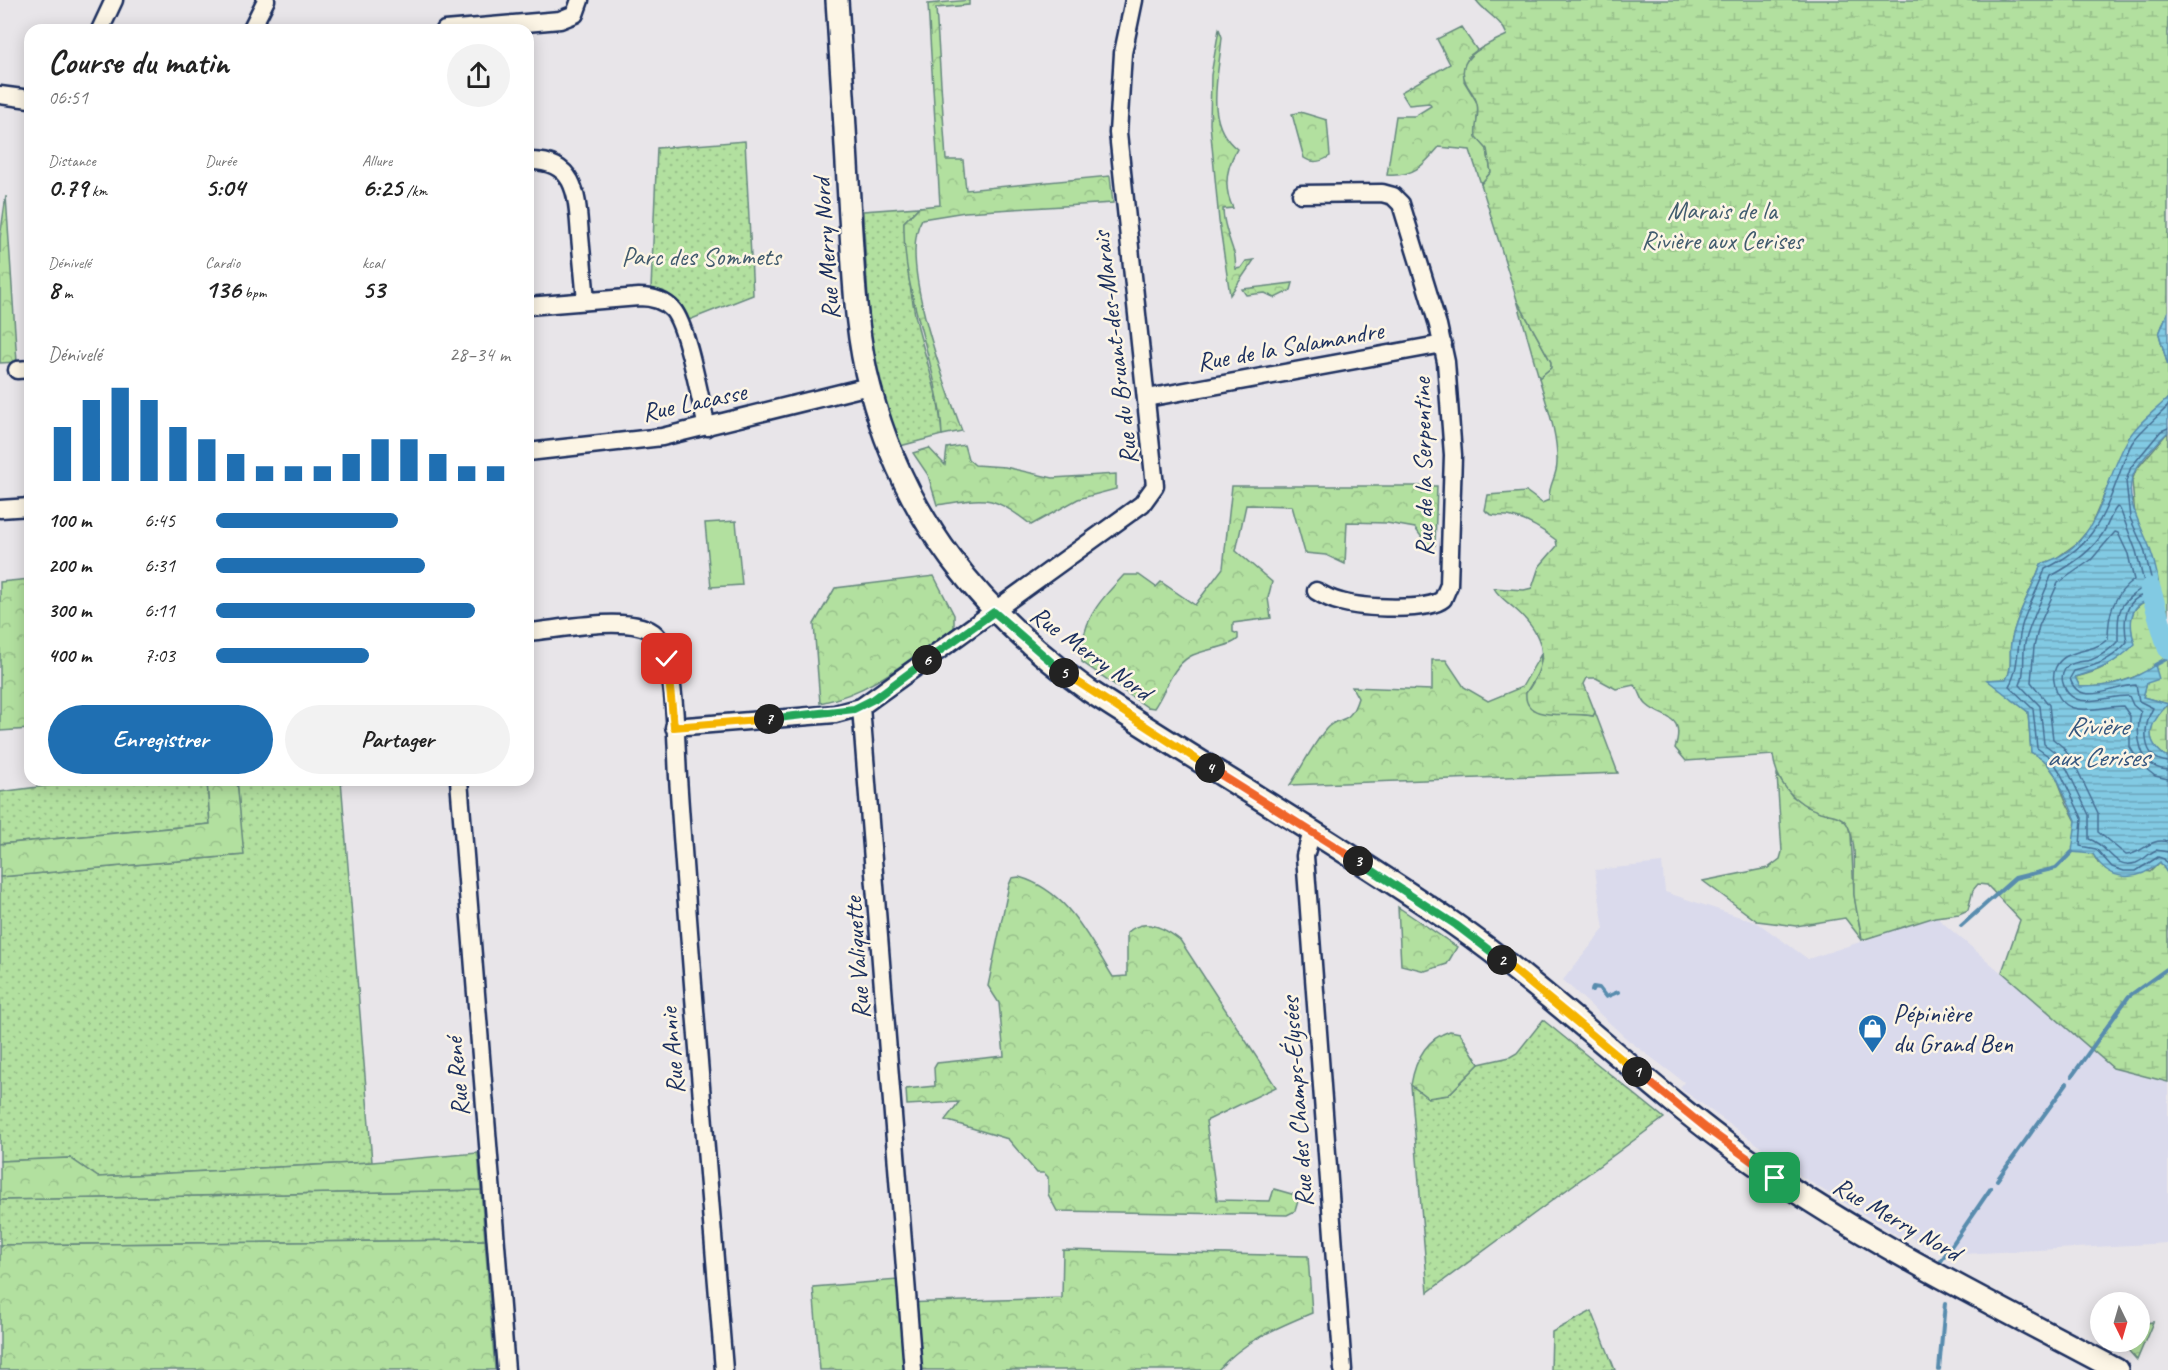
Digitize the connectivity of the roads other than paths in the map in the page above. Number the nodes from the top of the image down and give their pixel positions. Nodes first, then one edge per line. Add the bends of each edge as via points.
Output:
1 (114, 0) edge
2 (266, 0) edge
3 (580, 0) edge
4 (837, 0) edge
5 (1134, 0) edge
6 (103, 24) edge
7 (255, 24) edge
8 (514, 24) edge
9 (0, 95) edge
10 (24, 98) edge
11 (534, 161) edge
12 (1301, 194) dead end
13 (586, 301) junction
14 (534, 305) edge
15 (1443, 344) junction
16 (869, 386) junction
17 (1147, 398) junction
18 (707, 426) junction
19 (534, 451) edge
20 (24, 507) edge
21 (0, 509) edge
22 (1316, 591) dead end
23 (994, 612) junction
24 (534, 632) edge
25 (861, 707) junction
26 (674, 727) junction
27 (459, 786) edge
28 (1312, 832) junction
29 (506, 1370) edge
30 (724, 1370) edge
31 (913, 1370) edge
32 (1343, 1370) edge
33 (2117, 1370) edge

1 - 6 street
2 - 7 street
3 - 8 street via 574,14 560,20
4 - 16 main road, Rue Merry Nord via 854,278
5 - 17 street, Rue du Bruant-des-Marais via 1123,52 1118,133
9 - 10 street
11 - 13 street via 559,168 574,188
12 - 15 street, Rue de la Serpentine via 1382,193 1398,200
13 - 14 street
13 - 18 street via 648,297 672,309 681,324
15 - 17 street, Rue de la Salamandre
15 - 22 street, Rue de la Serpentine via 1453,455 1450,580 1446,595 1425,606 1359,605 1340,602
16 - 18 street, Rue Lacasse
16 - 23 main road, Rue Merry Nord via 891,454 923,518 956,567
17 - 23 street, Rue du Bruant-des-Marais via 1156,479 1148,499
18 - 19 street, Rue Lacasse via 627,442
20 - 21 street
23 - 25 street
23 - 28 main road, Rue Merry Nord via 1088,690
24 - 26 street via 632,624 652,632 665,649
25 - 26 street via 835,714
25 - 31 street, Rue Valiquette
26 - 30 street, Rue Annie
27 - 29 street, Rue René
28 - 32 street, Rue des Champs-Élysées via 1305,856
28 - 33 main road, Rue Merry Nord via 1485,946 1678,1107 1775,1178 1900,1253

